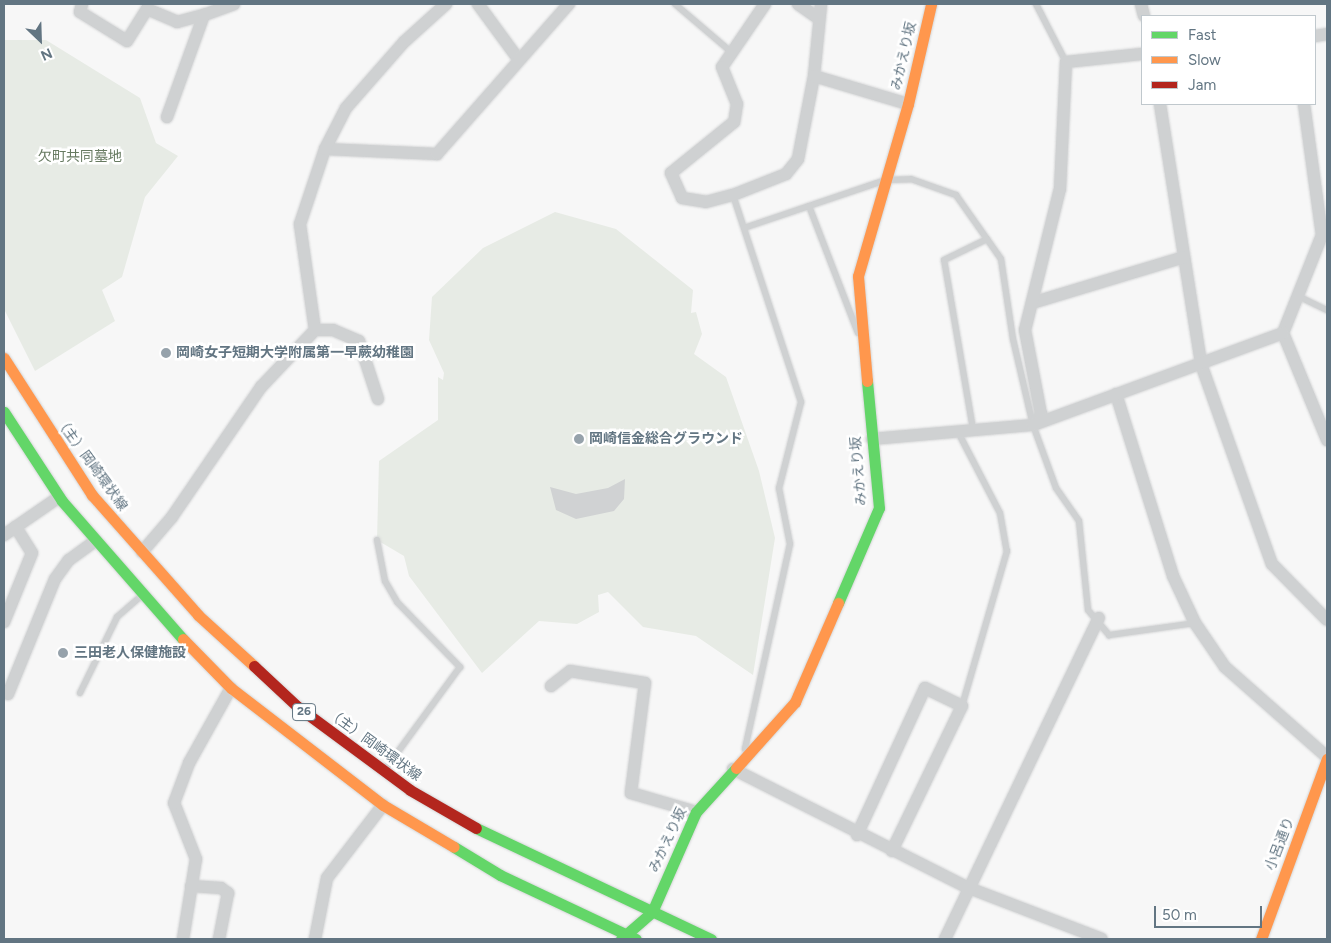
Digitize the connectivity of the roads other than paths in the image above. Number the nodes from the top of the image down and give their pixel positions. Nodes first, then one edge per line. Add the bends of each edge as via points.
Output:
1 (82, 4) edge
2 (234, 4) edge
3 (446, 4) edge
4 (478, 4) edge
5 (569, 4) edge
6 (675, 4) edge
7 (765, 4) edge
8 (798, 4) edge
9 (821, 4) edge
10 (931, 4) edge
11 (1036, 4) edge
12 (148, 6) edge
13 (204, 15) junction
14 (818, 18) junction
15 (730, 51) junction
16 (1141, 54) edge
17 (519, 60) junction
18 (1066, 62) junction
19 (814, 76) junction
20 (908, 104) junction
21 (1160, 105) edge
22 (1304, 105) edge
23 (167, 117) dead end
24 (325, 149) junction
25 (886, 180) junction
26 (733, 195) junction
27 (809, 206) junction
28 (744, 228) junction
29 (987, 238) junction
30 (1184, 258) junction
31 (1298, 296) junction
32 (1032, 303) junction
33 (1327, 310) edge
34 (315, 330) junction
35 (1283, 333) junction
36 (865, 338) junction
37 (4, 358) edge
38 (1201, 364) junction
39 (1116, 394) junction
40 (378, 399) dead end
41 (4, 412) edge
42 (1032, 425) junction
43 (973, 429) junction
44 (958, 432) junction
45 (872, 439) junction
46 (1327, 440) edge
47 (59, 497) junction
48 (16, 527) junction
49 (4, 535) edge
50 (377, 540) dead end
51 (95, 541) junction
52 (142, 552) junction
53 (141, 596) junction
54 (1099, 618) junction
55 (1327, 620) edge
56 (4, 622) edge
57 (1195, 623) junction
58 (551, 686) dead end
59 (231, 688) junction
60 (80, 693) dead end
61 (8, 694) dead end
62 (962, 706) junction
63 (1327, 758) edge
64 (742, 760) junction
65 (733, 769) junction
66 (384, 771) junction
67 (1324, 778) edge
68 (383, 805) junction
69 (696, 812) junction
70 (857, 835) junction
71 (892, 851) junction
72 (191, 886) junction
73 (969, 888) junction
74 (652, 912) junction
75 (622, 936) edge
76 (320, 938) edge
77 (183, 939) edge
78 (219, 939) edge
79 (636, 939) edge
80 (711, 939) edge
81 (945, 939) edge
82 (1102, 939) edge
83 (1261, 939) edge

1 - 12 street via 80,12 126,42
2 - 13 street
3 - 24 street via 404,42 346,108
4 - 17 street
5 - 17 street
6 - 15 lane
7 - 15 street
8 - 14 street
9 - 14 street
10 - 20 main road, みかえり坂
11 - 18 lane
12 - 13 street via 177,22
13 - 23 street
14 - 19 street
15 - 26 street via 722,67 737,104 734,122 671,173 682,198 706,202
16 - 18 street
17 - 24 street via 437,154
18 - 32 street via 1060,189
19 - 20 street
19 - 26 street via 798,159 786,174
20 - 25 main road, みかえり坂
21 - 30 street
22 - 31 street via 1322,235
24 - 34 street via 300,224
25 - 27 lane
25 - 29 lane via 911,180 956,194
25 - 36 main road, みかえり坂 via 858,276
26 - 28 lane
27 - 28 lane
27 - 36 lane via 854,330
28 - 64 lane via 801,402 779,488 790,544
29 - 42 lane via 1001,259 1013,339
29 - 43 lane via 944,260
30 - 32 street
30 - 38 street
31 - 33 lane
31 - 35 street
32 - 42 street via 1025,330 1041,414
34 - 40 street via 333,330 358,342
34 - 52 street via 261,387 172,517
35 - 38 street
35 - 46 street
36 - 45 main road, みかえり坂
37 - 52 main road, （主）岡崎環状線 / 26 via 92,495
38 - 39 street
38 - 55 street via 1272,564
39 - 42 street
39 - 57 street via 1173,576
41 - 47 main road, 26
42 - 43 street
42 - 54 lane via 1056,488 1079,521 1088,610
43 - 44 street
44 - 45 street
44 - 62 lane via 1000,513 1006,551
45 - 64 main road, みかえり坂 via 879,508 795,702
47 - 48 street
47 - 51 main road, 26
48 - 49 street
48 - 56 street via 32,553
50 - 66 lane via 384,581 397,602 460,667
51 - 53 main road, 26
51 - 61 street via 69,560 56,579
52 - 66 main road, （主）岡崎環状線 / 26 via 198,615 298,707
53 - 59 main road, 26
53 - 60 lane via 117,617
54 - 57 lane via 1108,636
54 - 73 street
57 - 63 street via 1224,667
58 - 69 street via 570,671 645,682 631,793
59 - 68 main road, 26
59 - 72 street via 189,763 174,803 196,859
62 - 70 street via 925,688
62 - 71 street
63 - 67 main road, 小呂通り
64 - 65 main road, みかえり坂
65 - 69 main road, みかえり坂
65 - 70 street
66 - 74 main road, （主）岡崎環状線 / 26 via 501,843
67 - 83 main road, 小呂通り
68 - 75 main road, 26 via 500,875
68 - 76 street via 327,878
69 - 74 main road, みかえり坂
70 - 71 street
71 - 73 street
72 - 77 street
72 - 78 street via 220,888 228,893
73 - 81 street
73 - 82 street
74 - 75 main road
74 - 80 main road, （主）岡崎環状線 / 26
75 - 79 main road, 26

